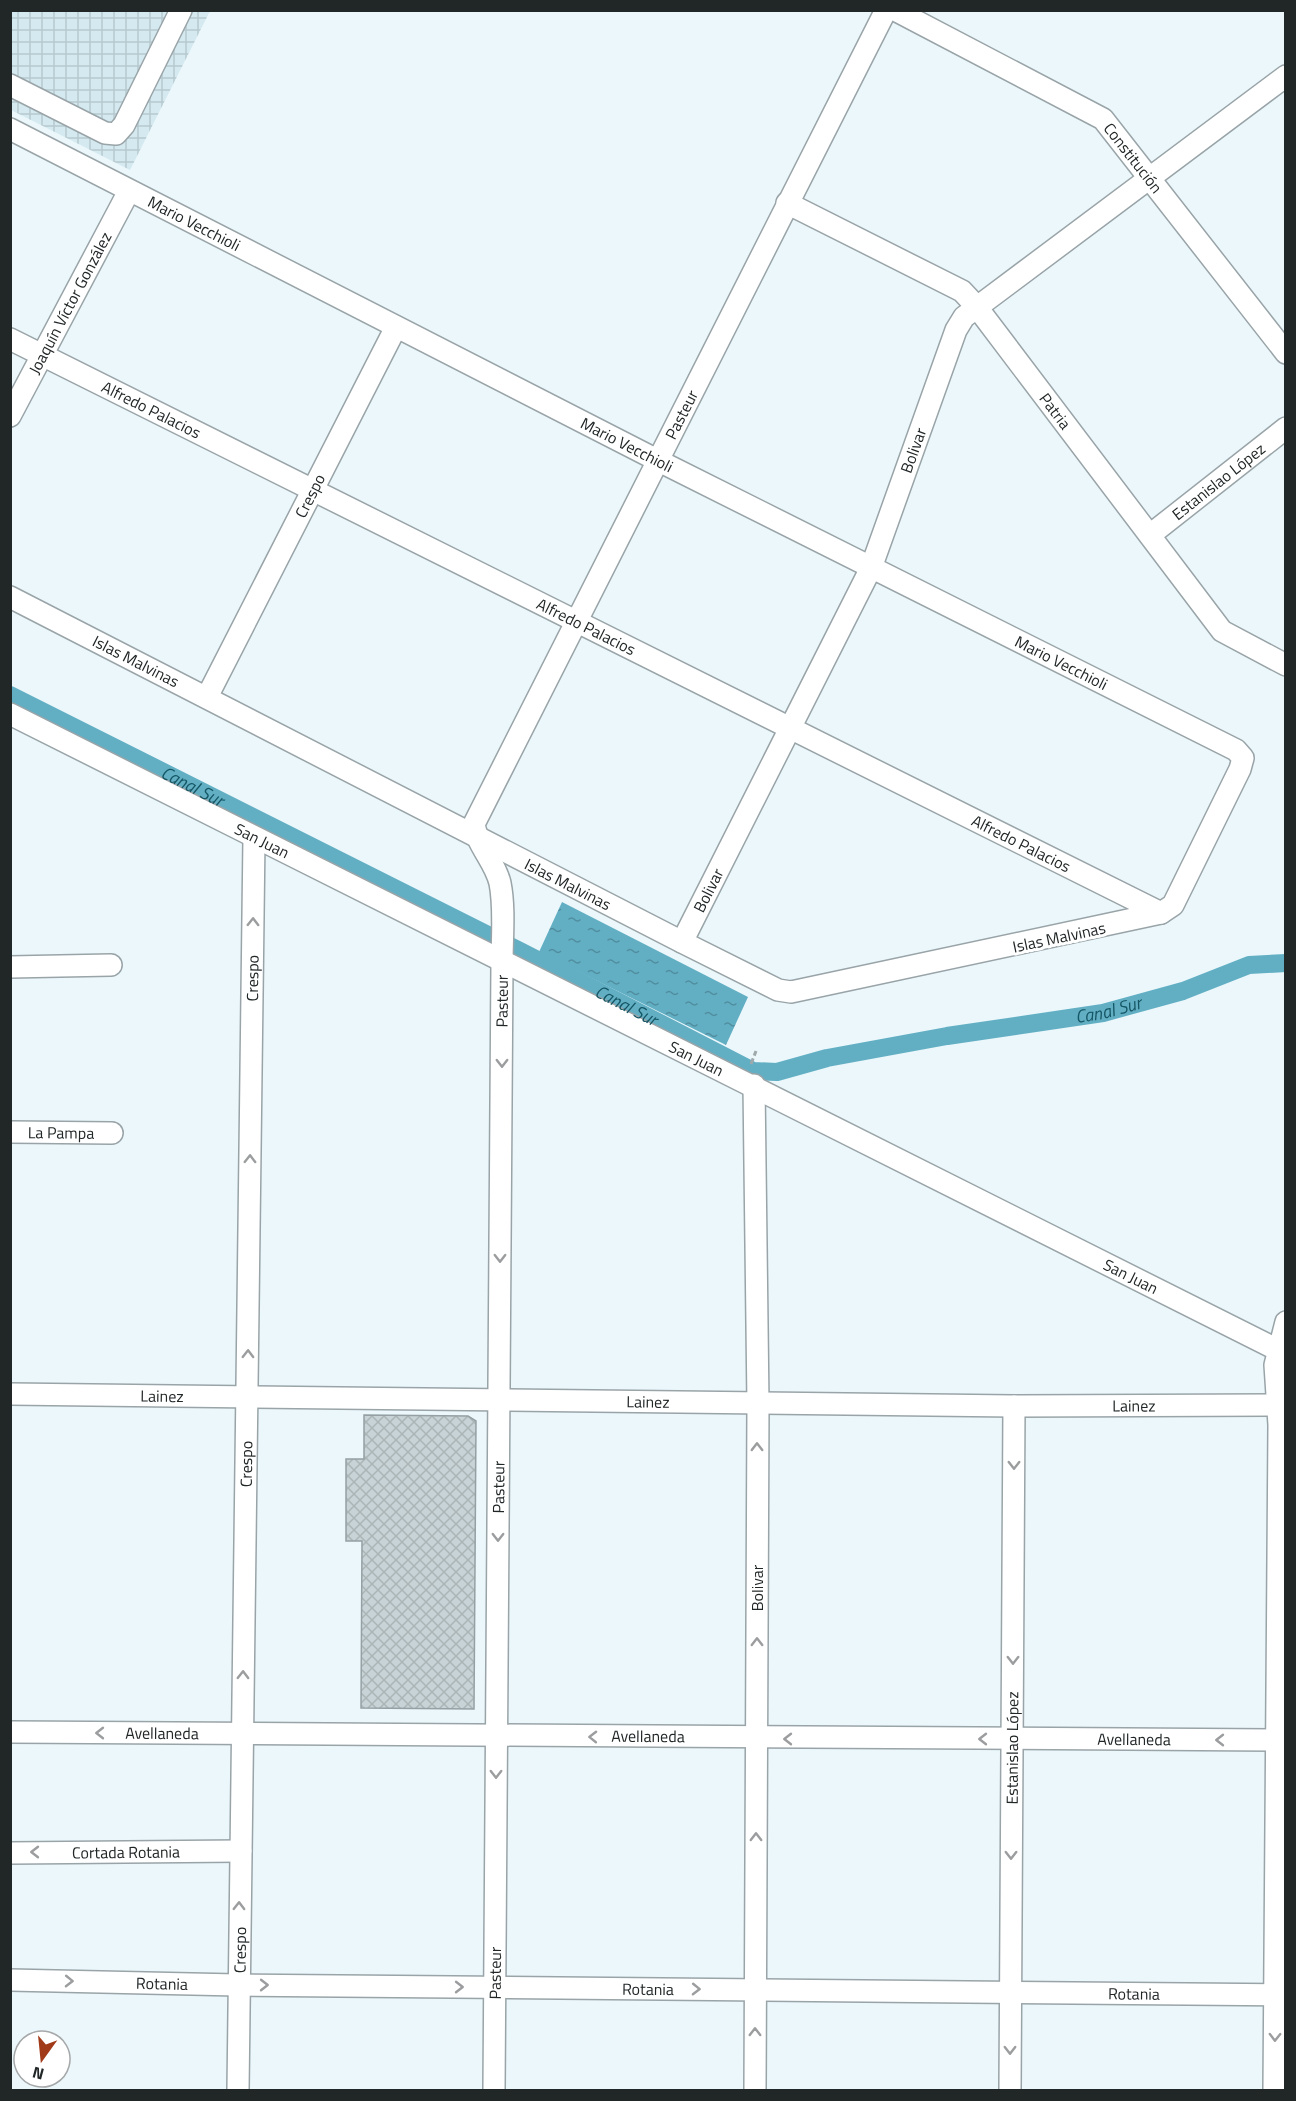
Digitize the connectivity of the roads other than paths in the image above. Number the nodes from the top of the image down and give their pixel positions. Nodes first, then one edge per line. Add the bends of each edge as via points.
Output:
1 (181, 10) edge
2 (886, 10) edge
3 (895, 10) edge
4 (1286, 76) edge
5 (10, 85) edge
6 (10, 129) edge
7 (1149, 180) junction
8 (129, 191) junction
9 (787, 203) junction
10 (976, 306) junction
11 (396, 327) junction
12 (10, 339) edge
13 (1286, 353) edge
14 (43, 355) junction
15 (10, 416) edge
16 (1286, 428) edge
17 (657, 460) junction
18 (312, 490) junction
19 (1150, 535) junction
20 (871, 568) junction
21 (10, 597) edge
22 (578, 622) junction
23 (1286, 665) edge
24 (207, 697) junction
25 (10, 714) edge
26 (789, 730) junction
27 (476, 836) junction
28 (254, 838) junction
29 (528, 863) junction
30 (500, 892) junction
31 (1161, 914) junction
32 (682, 942) junction
33 (502, 963) junction
34 (111, 965) dead end
35 (10, 967) edge
36 (754, 1084) junction
37 (10, 1132) edge
38 (112, 1134) dead end
39 (1286, 1322) edge
40 (1281, 1351) edge
41 (10, 1394) edge
42 (247, 1399) junction
43 (499, 1402) junction
44 (758, 1404) junction
45 (1281, 1405) edge
46 (1014, 1406) junction
47 (10, 1732) edge
48 (243, 1734) junction
49 (497, 1736) junction
50 (756, 1739) junction
51 (1012, 1740) junction
52 (1282, 1740) edge
53 (241, 1851) junction
54 (10, 1852) edge
55 (10, 1980) edge
56 (237, 1985) junction
57 (495, 1987) junction
58 (755, 1990) junction
59 (1010, 1992) junction
60 (1280, 1995) edge
61 (238, 2091) edge
62 (494, 2091) edge
63 (755, 2091) edge
64 (1010, 2091) edge
65 (1274, 2091) edge

1 - 5 street via 124,126 116,134 105,133
2 - 9 street, Pasteur
3 - 7 street, Constitución via 1095,113
4 - 7 street, Bolivar
6 - 8 street, Mario Vecchioli
7 - 10 street, Bolivar
7 - 13 street, Constitución
8 - 11 street, Mario Vecchioli
8 - 14 street, Joaquín Víctor González
9 - 10 street, Patria via 951,283
9 - 17 street, Pasteur
10 - 19 street, Patria
10 - 20 street, Bolivar via 956,330
11 - 17 street, Mario Vecchioli
11 - 18 street, Crespo
12 - 14 street, Alfredo Palacios
14 - 15 street, Joaquín Víctor González
14 - 18 street, Alfredo Palacios
16 - 19 street, Estanislao López
17 - 20 street, Mario Vecchioli
17 - 22 street, Pasteur
18 - 22 street, Alfredo Palacios
18 - 24 street, Crespo
19 - 23 street, Patria via 1222,631
20 - 26 street, Bolivar
20 - 31 street, Mario Vecchioli via 1236,750 1243,758 1173,905
21 - 24 street, Islas Malvinas
22 - 26 street, Alfredo Palacios
22 - 27 street, Pasteur via 474,824
24 - 27 street, Islas Malvinas
25 - 28 street, San Juan
26 - 31 street, Alfredo Palacios
26 - 32 street, Bolivar
27 - 29 street, Islas Malvinas
27 - 30 street, Pasteur via 494,865
28 - 33 street, San Juan
42 -> 28 street, Crespo
29 - 30 street via 508,872
29 - 32 street, Islas Malvinas
30 - 33 street, Pasteur
31 - 32 street, Islas Malvinas via 791,992 778,990
33 - 36 street, San Juan
33 -> 43 street, Pasteur
34 - 35 street
36 - 40 street, San Juan
36 - 44 street, Bolivar
37 - 38 street, La Pampa
39 - 40 street
40 - 45 street
41 - 42 street, Lainez
42 - 43 street, Lainez
48 -> 42 street, Crespo
43 - 44 street, Lainez
43 -> 49 street, Pasteur
44 - 46 street, Lainez
50 -> 44 street, Bolivar
45 - 46 street, Lainez
45 - 52 street
46 -> 51 street, Estanislao López
48 -> 47 street, Avellaneda
48 - 49 street, Avellaneda
48 - 53 street, Crespo
50 -> 49 street, Avellaneda
49 -> 57 street, Pasteur
51 -> 50 street, Avellaneda
58 -> 50 street, Bolivar
52 -> 51 street, Avellaneda
51 -> 59 street, Estanislao López
52 - 60 street
53 -> 54 street, Cortada Rotania
56 -> 53 street, Crespo
55 -> 56 street, Rotania
56 -> 57 street, Rotania
56 - 61 street, Crespo
57 -> 58 street, Rotania
57 - 62 street, Pasteur
58 - 59 street, Rotania
63 -> 58 street, Bolivar
59 - 60 street, Rotania
59 -> 64 street, Estanislao López
60 -> 65 street

